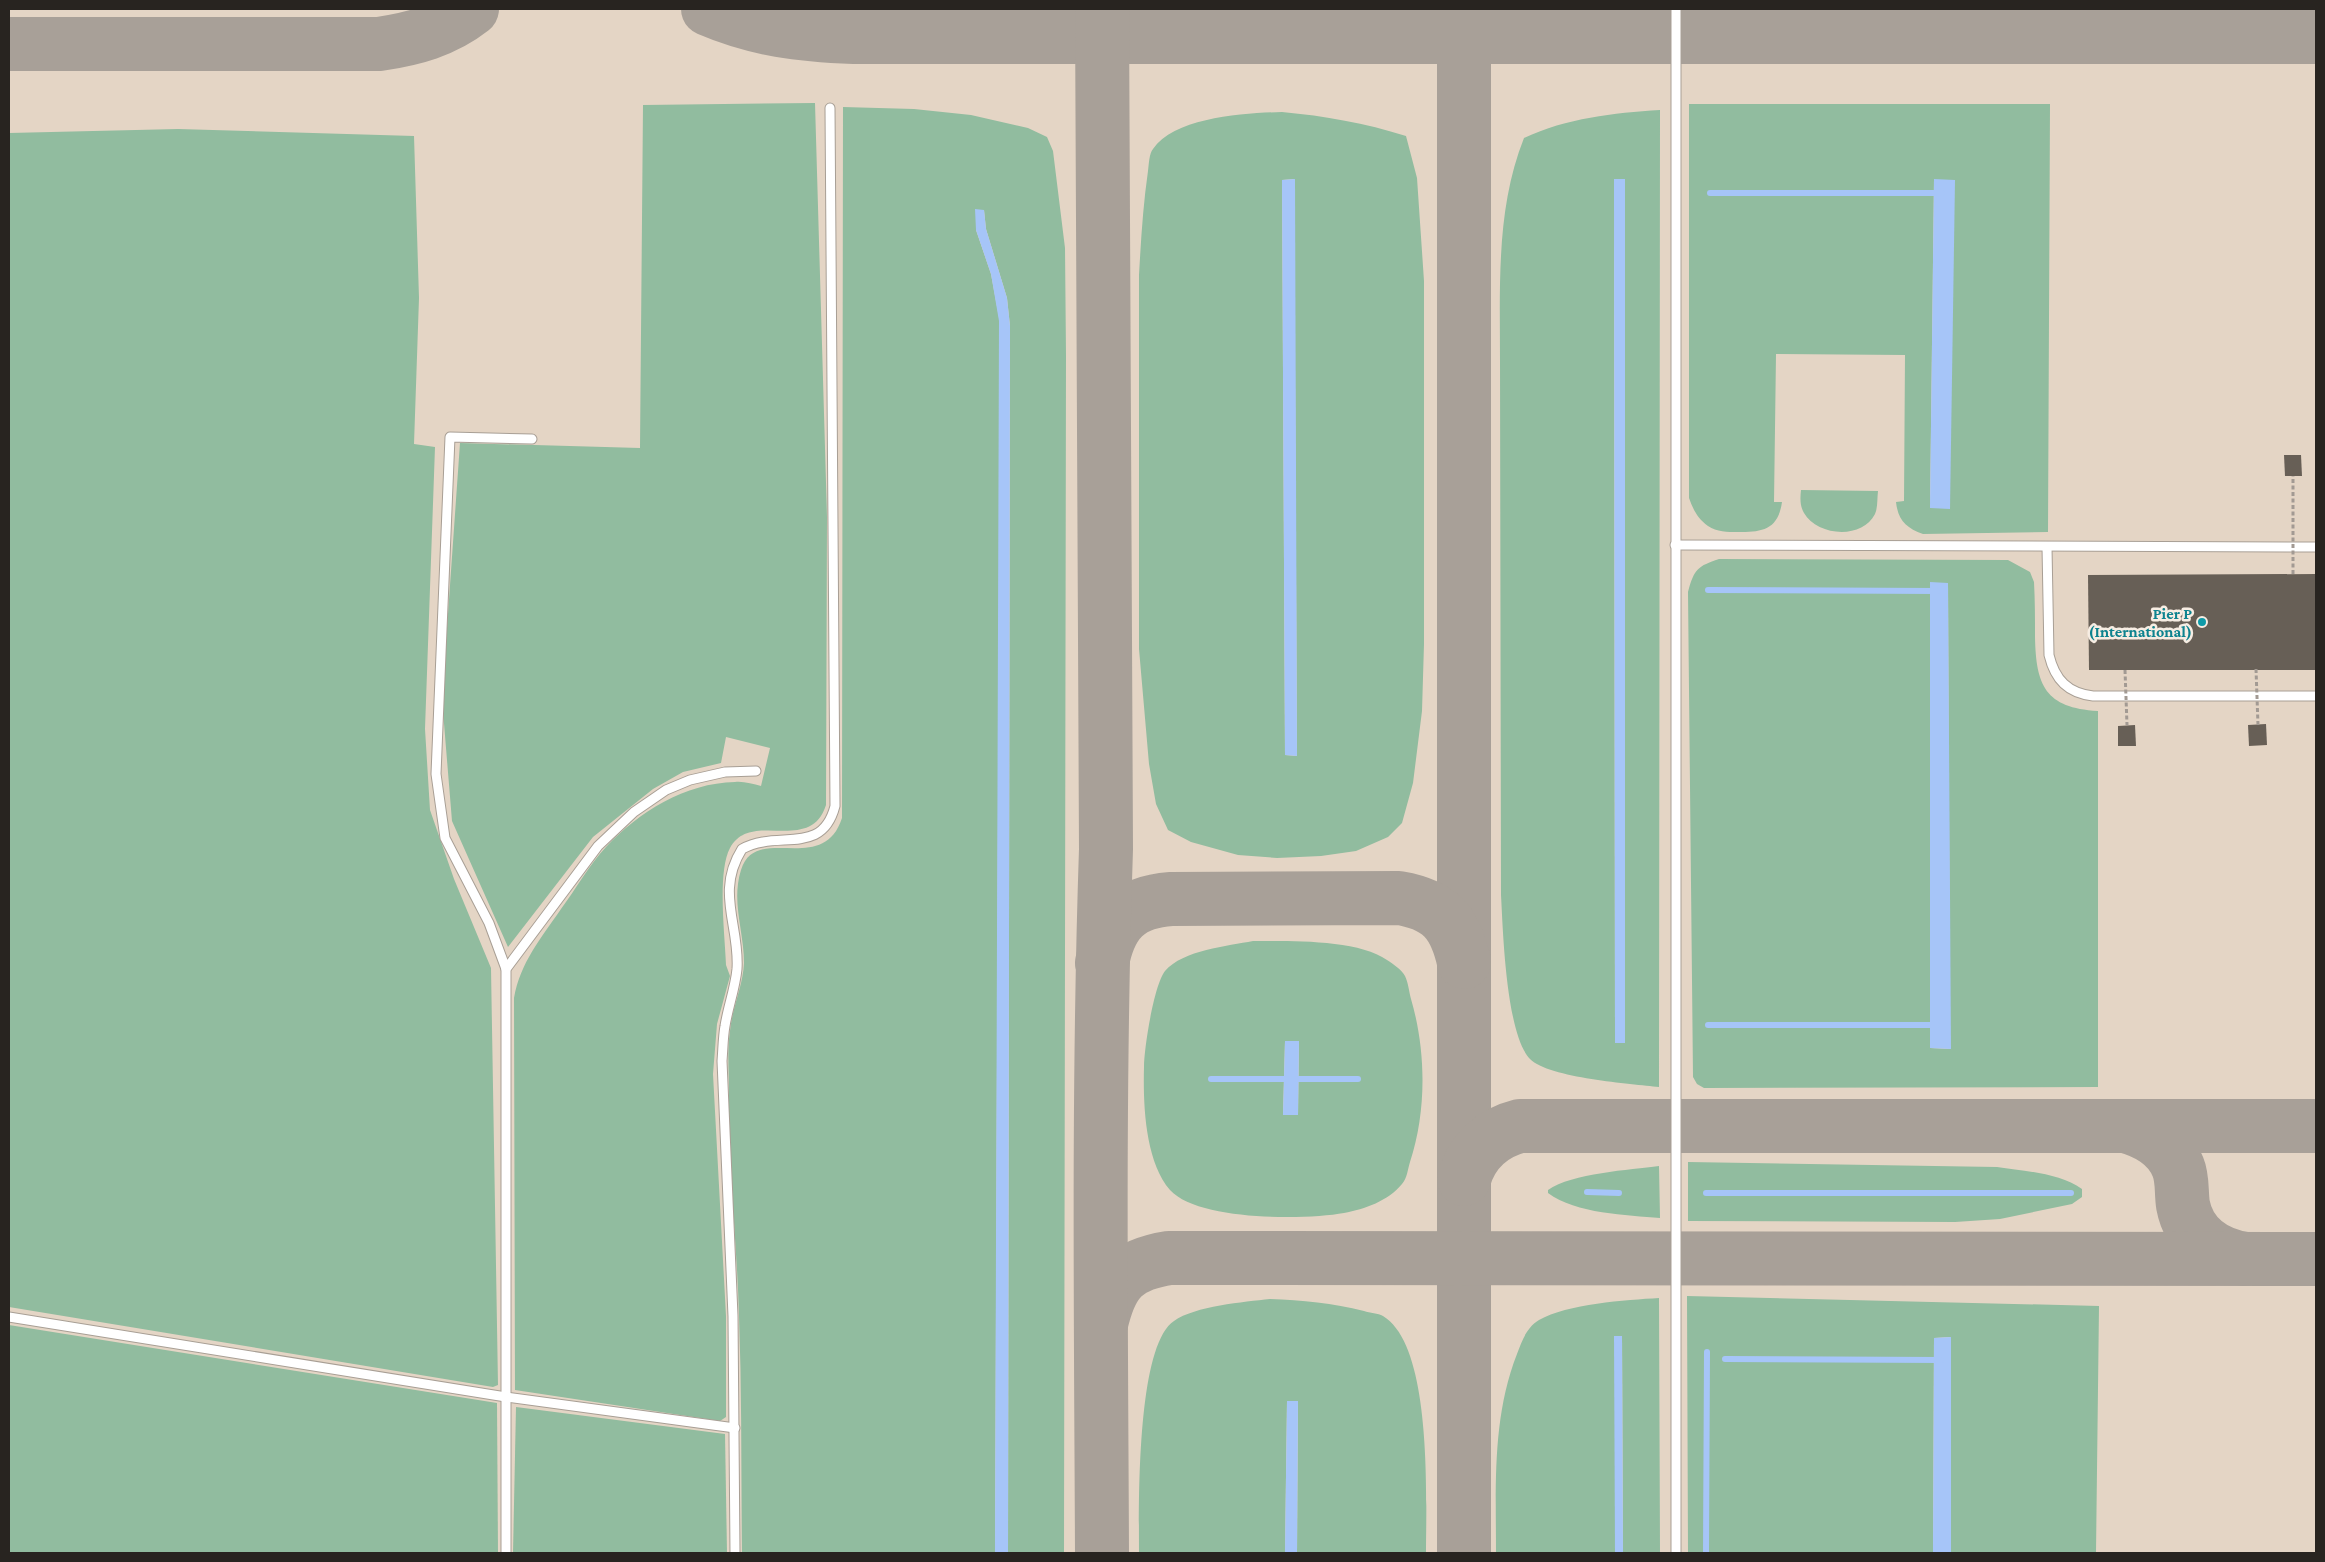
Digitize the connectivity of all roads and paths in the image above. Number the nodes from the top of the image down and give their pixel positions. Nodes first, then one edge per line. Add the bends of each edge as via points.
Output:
1 (1676, 9) edge
2 (830, 108) dead end
3 (532, 439) dead end
4 (2293, 476) dead end
5 (1675, 545) junction
6 (2047, 547) junction
7 (2316, 547) edge
8 (2293, 574) dead end
9 (2256, 669) dead end
10 (2125, 670) dead end
11 (2316, 696) edge
12 (2127, 725) dead end
13 (2258, 725) dead end
14 (756, 771) dead end
15 (506, 969) junction
16 (9, 1317) edge
17 (506, 1397) junction
18 (735, 1428) junction
19 (506, 1553) edge
20 (735, 1553) edge
21 (1676, 1553) edge

1 - 5 lane
2 - 18 lane via 835,806 829,823 815,836 753,843 742,849 732,870 730,912 737,968 722,1061
3 - 15 lane via 450,437 436,774 445,838 489,923
4 - 8 path, bridge
5 - 6 lane
5 - 21 lane
6 - 7 lane
6 - 11 lane via 2049,656 2052,669 2064,686 2093,696
9 - 13 path, bridge
10 - 12 path, bridge
14 - 15 lane via 724,772 690,780 666,790 634,812 598,846
15 - 17 lane
16 - 17 lane
17 - 18 lane
17 - 19 lane
18 - 20 lane

